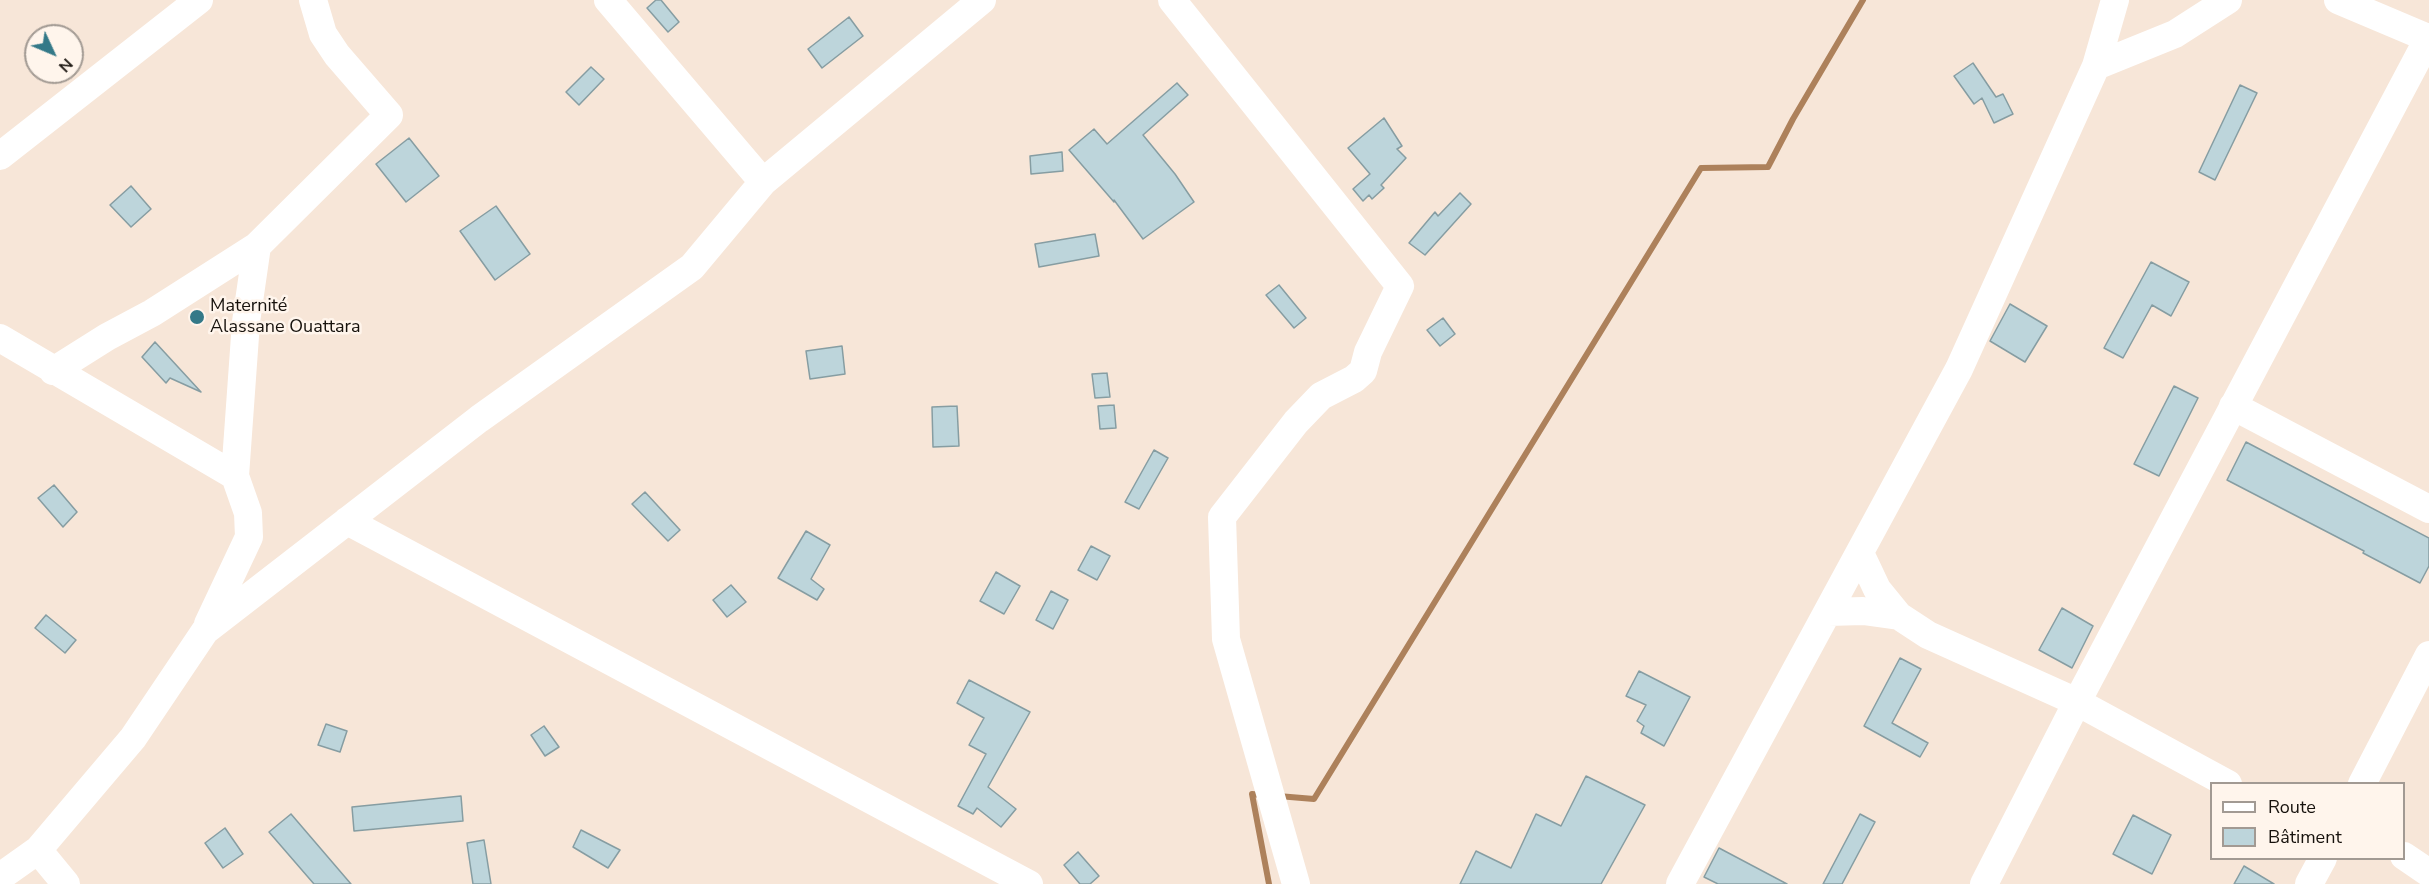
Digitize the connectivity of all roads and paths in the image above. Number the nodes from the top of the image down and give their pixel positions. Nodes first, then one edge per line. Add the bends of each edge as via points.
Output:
1 (199, 0) edge
2 (314, 0) edge
3 (608, 0) edge
4 (982, 0) edge
5 (1172, 0) edge
6 (2115, 0) edge
7 (2228, 0) edge
8 (2338, 0) edge
9 (2429, 37) edge
10 (2096, 66) junction
11 (0, 156) edge
12 (763, 182) junction
13 (257, 246) junction
14 (0, 338) edge
15 (53, 371) junction
16 (2234, 406) junction
17 (235, 476) junction
18 (2429, 509) edge
19 (347, 520) junction
20 (1860, 553) junction
21 (1828, 612) junction
22 (1899, 616) junction
23 (205, 631) junction
24 (2429, 655) edge
25 (2077, 702) junction
26 (2226, 782) edge
27 (2363, 782) edge
28 (38, 850) junction
29 (2405, 857) edge
30 (2322, 860) edge
31 (2429, 873) edge
32 (0, 878) edge
33 (66, 884) edge
34 (1029, 884) edge
35 (1296, 884) edge
36 (1680, 884) edge
37 (1984, 884) edge
38 (2309, 884) edge

1 - 11 street
2 - 13 street via 323,34 389,115
3 - 12 street
4 - 12 street
5 - 35 street via 1400,286 1363,370 1321,396 1304,413 1222,517 1226,639
6 - 10 street
7 - 10 street via 2175,34
8 - 9 street
9 - 16 street
10 - 20 street via 1959,369
12 - 19 street via 692,267 479,419
13 - 15 street
13 - 17 street via 246,322
14 - 15 street
15 - 17 street
16 - 18 street
16 - 25 street
17 - 23 street via 248,513 249,537
19 - 23 street
19 - 34 street
20 - 21 street
20 - 22 street via 1877,589
21 - 22 street
21 - 36 street
22 - 25 street via 1928,635
23 - 28 street via 133,738
24 - 27 street
25 - 26 street
25 - 37 street
28 - 32 street
28 - 33 street
29 - 31 street
30 - 38 street

